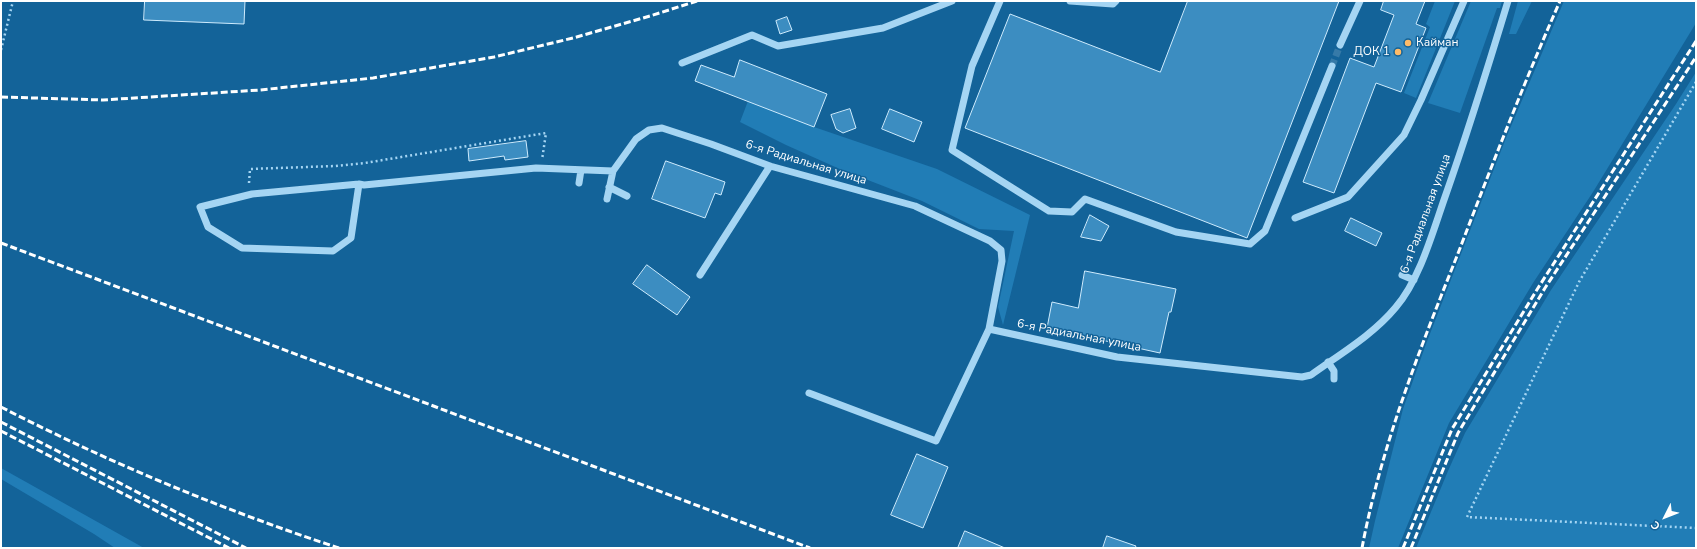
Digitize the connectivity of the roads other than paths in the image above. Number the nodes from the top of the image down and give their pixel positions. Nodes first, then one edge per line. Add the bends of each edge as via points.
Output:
1 (952, 1) edge
2 (1000, 1) edge
3 (1070, 1) edge
4 (1116, 1) edge
5 (1360, 1) edge
6 (1464, 1) edge
7 (1508, 1) edge
8 (1340, 45) tunnel mouth
9 (682, 63) dead end
10 (1332, 66) tunnel mouth
11 (770, 166) junction
12 (581, 170) junction
13 (612, 171) junction
14 (579, 183) dead end
15 (359, 184) junction
16 (609, 187) junction
17 (627, 196) dead end
18 (607, 199) dead end
19 (1295, 218) dead end
20 (1402, 275) dead end
21 (700, 276) dead end
22 (1414, 280) junction
23 (989, 329) junction
24 (1328, 362) junction
25 (1334, 379) dead end
26 (809, 393) dead end

1 - 9 street via 883,28 778,46 752,35
2 - 10 street via 972,66 952,150 1049,211 1072,212 1085,199 1176,232 1250,244 1264,231
3 - 4 street via 1113,4
5 - 8 street
6 - 19 street via 1404,136 1348,197
7 - 22 street, 6-я Радиальная улица via 1478,102
11 - 13 street, 6-я Радиальная улица via 662,128 649,130 636,139
11 - 21 street
11 - 23 street, 6-я Радиальная улица via 915,206 990,241 1001,250 1002,261
12 - 13 street
12 - 14 street
12 - 15 street via 541,168
13 - 16 street
15 - 15 street via 252,194 200,207 208,227 242,248 334,251 351,238
16 - 17 street
16 - 18 street
20 - 22 street
22 - 24 street, 6-я Радиальная улица via 1397,307 1371,331
23 - 24 street, 6-я Радиальная улица via 1117,357 1302,377 1311,375
23 - 26 street via 936,441
24 - 25 street via 1334,371

